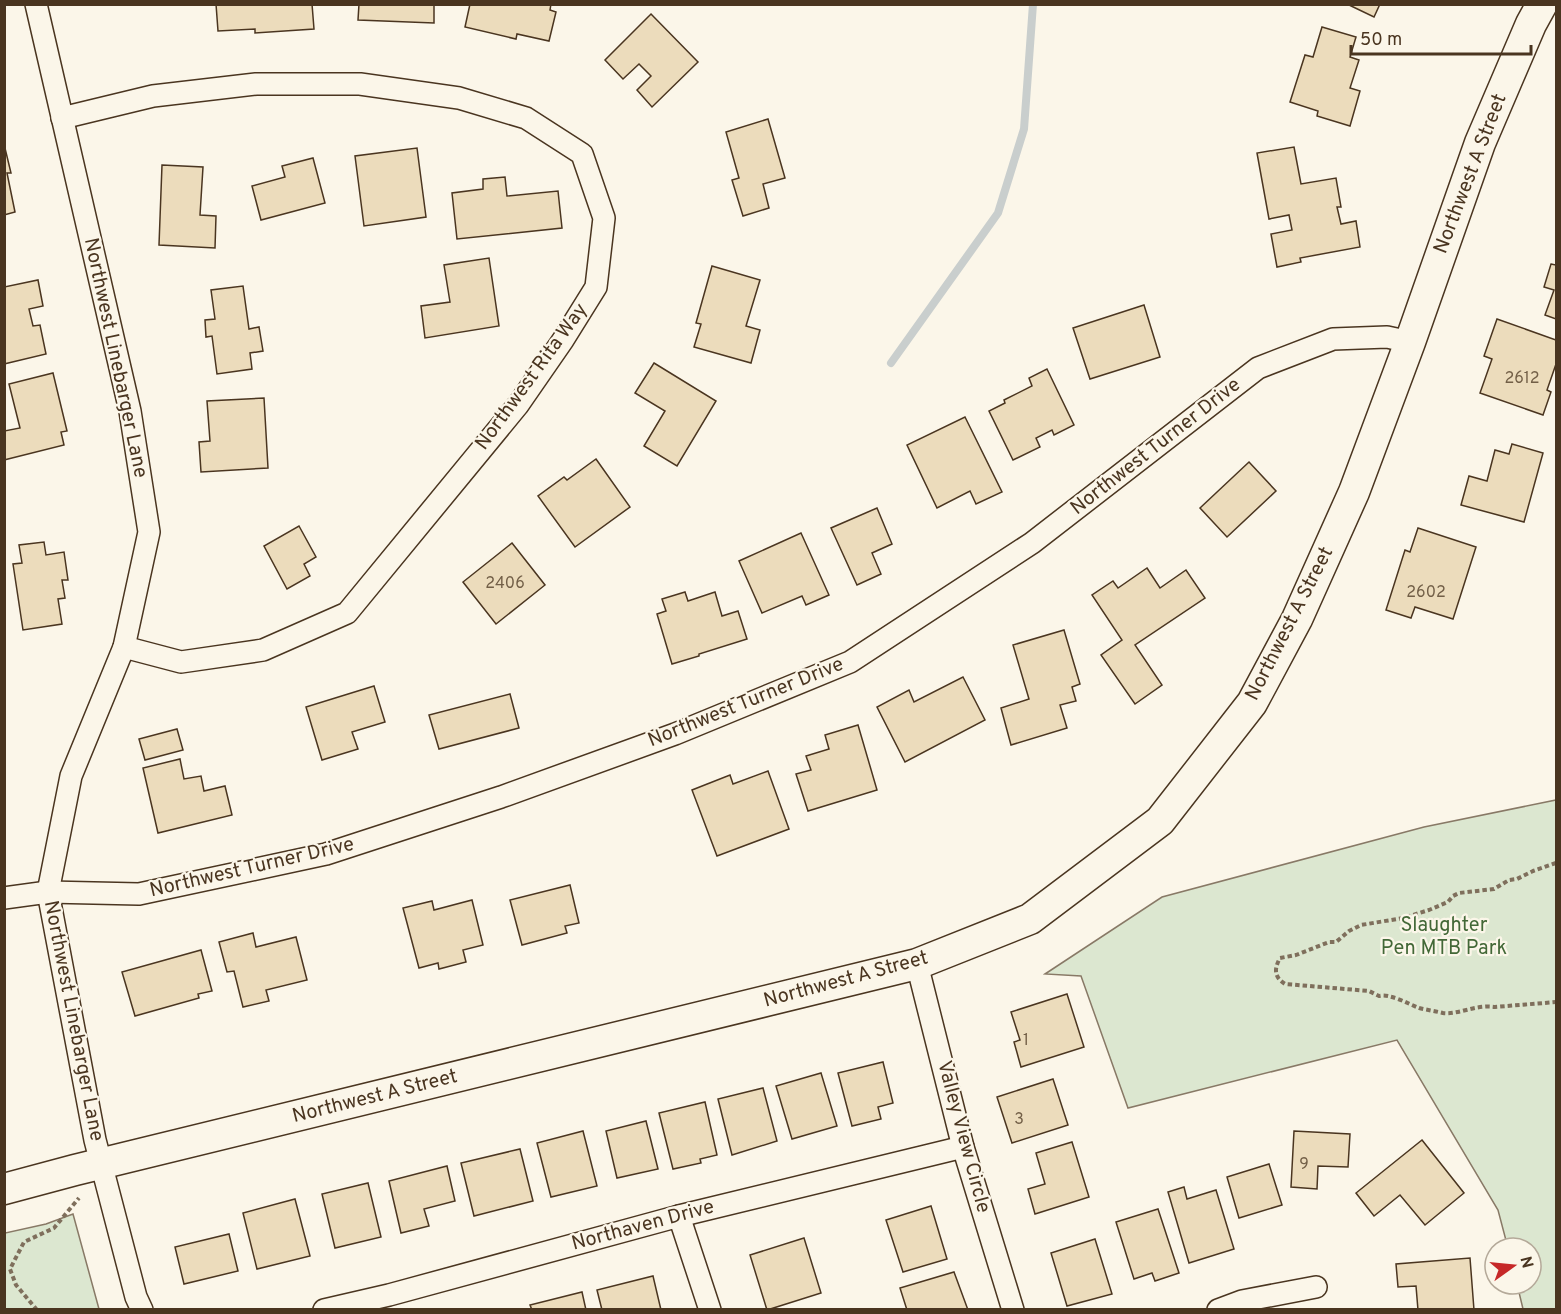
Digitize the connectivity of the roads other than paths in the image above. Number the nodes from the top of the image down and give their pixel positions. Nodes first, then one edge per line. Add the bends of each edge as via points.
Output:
1 (36, 4) edge
2 (1542, 4) edge
3 (62, 118) junction
4 (1410, 342) junction
5 (124, 647) junction
6 (48, 892) junction
7 (4, 898) edge
8 (917, 964) junction
9 (963, 1147) junction
10 (102, 1164) junction
11 (4, 1189) edge
12 (679, 1216) junction
13 (1316, 1287) dead end
14 (391, 1302) edge
15 (142, 1310) edge
16 (324, 1310) edge
17 (710, 1310) edge
18 (1013, 1310) edge
19 (1218, 1310) edge

1 - 3 street, Northwest Linebarger Lane
2 - 4 street, Northwest A Street via 1480,143
3 - 5 street, Northwest Linebarger Lane via 130,411 148,532
3 - 5 street, Northwest Rita Way via 153,96 256,84 360,84 459,98 526,118 582,154 604,218 596,287 563,340 518,405 347,613 251,652 181,662
4 - 6 street, Northwest Turner Drive via 1387,337 1333,339 1258,368 1032,543 850,662 675,734 326,854 139,894
4 - 8 street, Northwest A Street via 1354,492 1297,619 1252,703 1160,821 1030,919
5 - 6 street, Northwest Linebarger Lane via 71,776
6 - 7 street, Northwest Turner Drive
6 - 10 street, Northwest Linebarger Lane
8 - 9 street, Valley View Circle
8 - 10 street, Northwest A Street
9 - 12 street, Northaven Drive
9 - 18 street, Valley View Circle
10 - 11 street, Northwest A Street
10 - 15 street
12 - 14 street, Northaven Drive
12 - 17 street
13 - 19 street via 1242,1301
14 - 16 street, Northaven Drive

